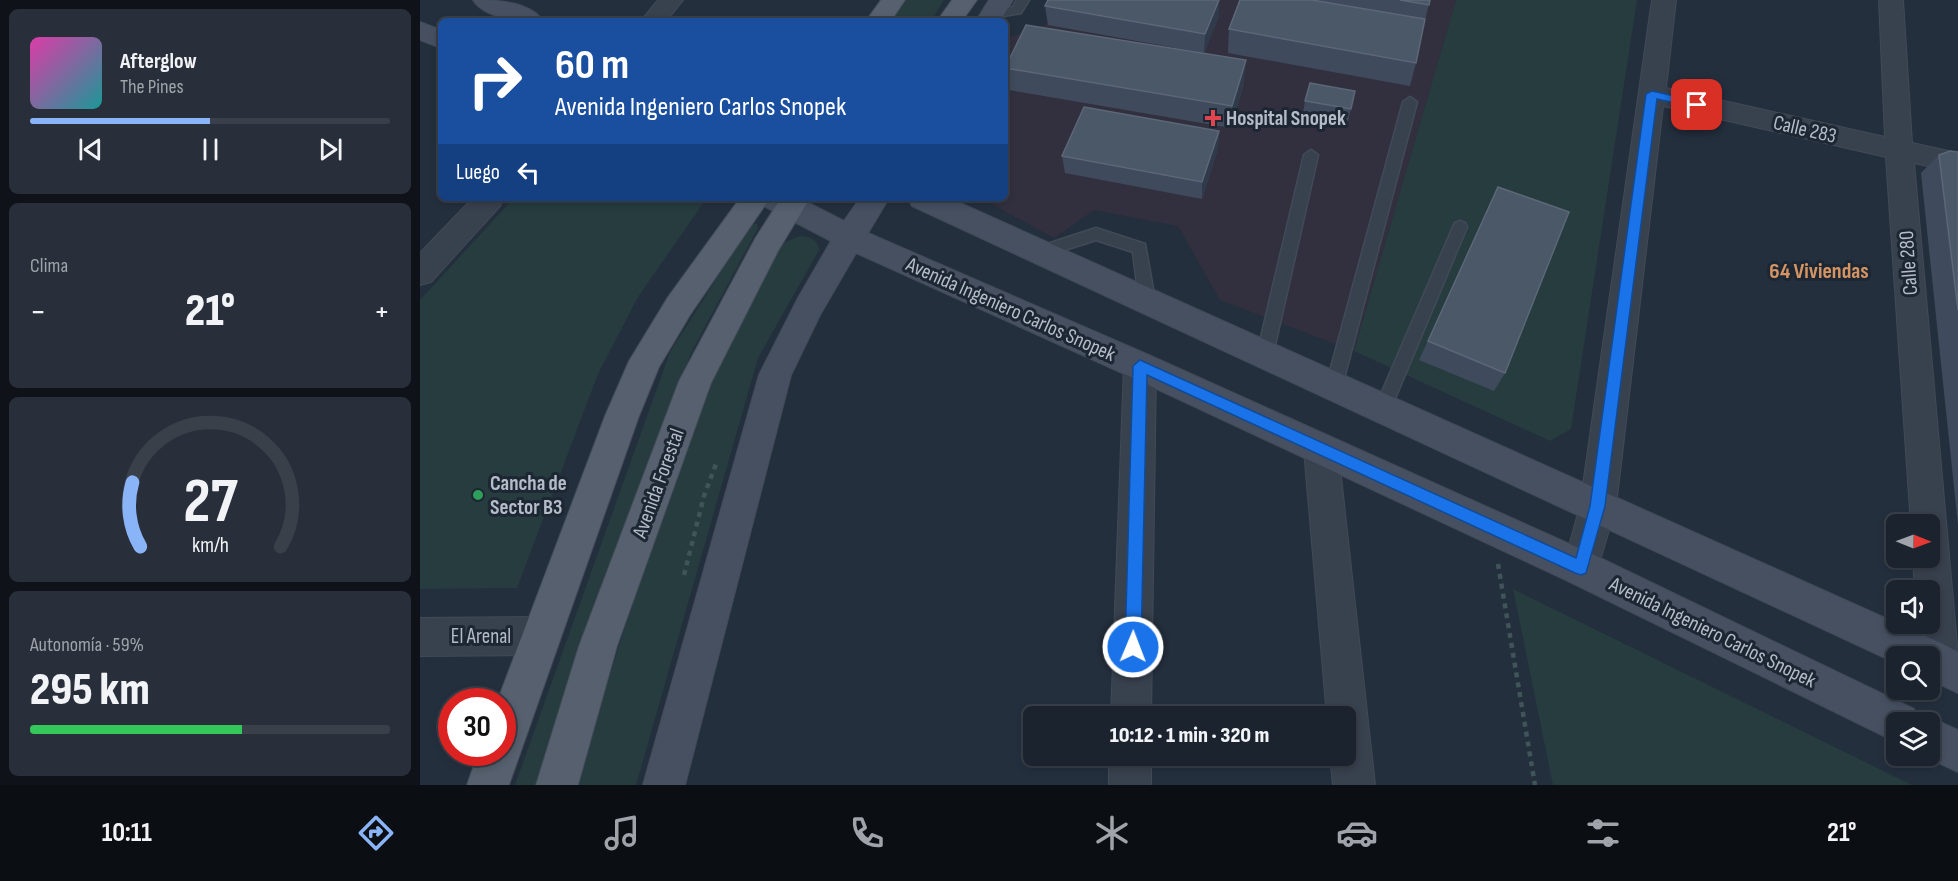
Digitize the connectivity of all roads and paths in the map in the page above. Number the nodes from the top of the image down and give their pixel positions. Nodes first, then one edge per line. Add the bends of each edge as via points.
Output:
1 (485, 0) edge
2 (671, 0) edge
3 (893, 0) edge
4 (965, 0) edge
5 (1023, 0) edge
6 (1664, 0) edge
7 (1891, 0) edge
8 (993, 12) edge
9 (524, 18) edge
10 (655, 18) edge
11 (880, 18) edge
12 (951, 18) edge
13 (420, 30) edge
14 (438, 39) edge
15 (1652, 94) junction
16 (1410, 102) dead end
17 (1899, 150) junction
18 (1311, 155) dead end
19 (1958, 163) edge
20 (487, 201) edge
21 (754, 201) edge
22 (787, 201) edge
23 (873, 201) edge
24 (929, 201) edge
25 (1460, 227) dead end
26 (849, 237) junction
27 (1040, 252) junction
28 (420, 273) edge
29 (1147, 300) junction
30 (1265, 354) junction
31 (1140, 366) junction
32 (1334, 386) junction
33 (1383, 408) junction
34 (1321, 450) junction
35 (1598, 506) junction
36 (1928, 514) edge
37 (1492, 528) junction
38 (1581, 568) junction
39 (1932, 568) edge
40 (541, 636) junction
41 (420, 637) edge
42 (1901, 646) edge
43 (1937, 646) edge
44 (516, 705) edge
45 (1131, 706) edge
46 (1886, 716) edge
47 (1940, 742) edge
48 (1958, 751) edge
49 (495, 766) edge
50 (1130, 766) edge
51 (488, 785) edge
52 (557, 785) edge
53 (664, 785) edge
54 (1130, 785) edge
55 (1354, 785) edge
56 (1535, 785) edge

1 - 9 street
2 - 10 street
3 - 11 main road
4 - 12 main road
5 - 8 lane via 1017,10
6 - 15 street
7 - 17 street, Calle 280
13 - 14 street
15 - 17 street, Calle 283
15 - 35 street
16 - 32 lane
17 - 19 street, Calle 283
17 - 36 street, Calle 280
18 - 30 lane
20 - 28 street
21 - 40 main road via 645,360
22 - 26 street, Avenida Ingeniero Carlos Snopek
22 - 52 main road, Avenida Forestal via 695,381 598,646
23 - 26 street
24 - 27 street
25 - 33 lane
26 - 31 street, Avenida Ingeniero Carlos Snopek
26 - 53 street via 775,375
27 - 29 street
27 - 29 lane via 1096,234 1140,248
29 - 30 street
30 - 32 street
31 - 34 street, Avenida Ingeniero Carlos Snopek
31 - 45 street
32 - 33 street
33 - 35 street
34 - 37 street, Avenida Ingeniero Carlos Snopek
34 - 55 street
35 - 38 street
35 - 42 street
37 - 38 street, Avenida Ingeniero Carlos Snopek
37 - 56 path
38 - 46 street, Avenida Ingeniero Carlos Snopek
39 - 43 street
40 - 41 street, El Arenal
40 - 44 main road
47 - 48 street
49 - 51 main road
50 - 54 street

